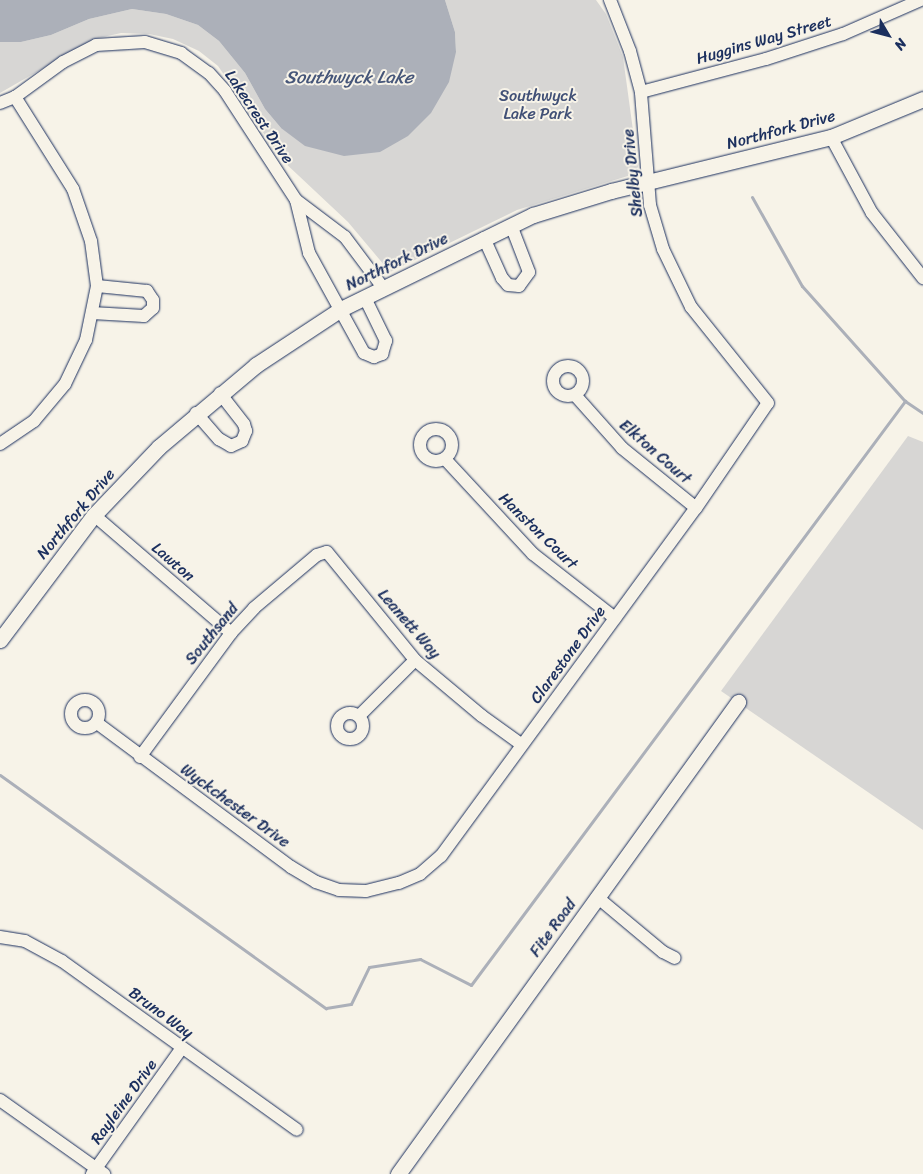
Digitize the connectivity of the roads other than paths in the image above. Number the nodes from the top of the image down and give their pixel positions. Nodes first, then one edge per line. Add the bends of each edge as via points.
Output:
1 (610, 0) edge
2 (921, 0) edge
3 (641, 92) junction
4 (15, 97) junction
5 (923, 99) edge
6 (0, 103) edge
7 (831, 137) junction
8 (649, 181) junction
9 (296, 200) junction
10 (511, 225) junction
11 (484, 238) junction
12 (923, 278) edge
13 (98, 286) junction
14 (384, 288) junction
15 (364, 298) junction
16 (341, 309) junction
17 (92, 312) junction
18 (220, 393) junction
19 (575, 395) dead end
20 (768, 403) joint
21 (196, 413) junction
22 (0, 444) edge
23 (445, 459) dead end
24 (696, 508) junction
25 (94, 514) junction
26 (327, 552) joint
27 (615, 618) junction
28 (230, 633) junction
29 (0, 640) edge
30 (415, 660) junction
31 (738, 702) dead end
32 (359, 716) dead end
33 (97, 723) dead end
34 (522, 745) junction
35 (140, 756) junction
36 (366, 891) joint
37 (597, 898) junction
38 (0, 937) edge
39 (675, 958) dead end
40 (182, 1048) junction
41 (0, 1100) edge
42 (297, 1130) dead end
43 (97, 1172) edge
44 (398, 1174) edge

1 - 3 street, Shelby Drive via 628,42
2 - 3 street, Huggins Way Street via 843,34
3 - 8 street, Shelby Drive
4 - 6 street, Lakecrest Drive
4 - 9 street, Lakecrest Drive via 63,62 96,45 130,41 167,48 196,62 225,90
4 - 13 street via 73,189 91,241
5 - 7 street, Northfork Drive
7 - 8 street, Northfork Drive
7 - 12 street via 872,213
8 - 10 street, Northfork Drive via 586,198
8 - 20 street, Shelby Drive via 650,205 656,228 677,283 710,333
9 - 14 street, Lakecrest Drive via 345,237
9 - 16 street, Lakecrest Drive via 309,253
10 - 11 street, Northfork Drive
10 - 11 street via 529,272 519,286 508,285 502,278
11 - 14 street, Northfork Drive
13 - 17 street
13 - 17 street via 147,291 153,300 153,308 144,316
14 - 15 street, Northfork Drive
15 - 16 street, Northfork Drive
15 - 16 street, Lakecrest Drive via 386,340 382,354 369,357 364,353
16 - 18 street, Northfork Drive
17 - 22 street via 82,354 65,384 34,421
18 - 21 street, Northfork Drive
18 - 21 street via 244,424 246,431 242,440 231,446 219,439
19 - 24 street, Elkton Court via 622,448
20 - 24 street, Clarestone Drive
21 - 25 street, Northfork Drive
23 - 27 street, Hanston Court via 533,554
24 - 27 street, Clarestone Drive
25 - 28 street, Lawton
25 - 29 street, Northfork Drive
26 - 28 street, Southsand via 317,554
26 - 30 street, Leanett Way
27 - 34 street, Clarestone Drive
28 - 35 street, Southsand
30 - 32 street
30 - 34 street, Leanett Way
31 - 37 street, Fite Road
33 - 35 street, Wyckchester Drive
34 - 36 street, Clarestone Drive via 441,856 420,874 400,883
35 - 36 street, Wyckchester Drive via 316,882 339,890
37 - 39 street via 656,943 663,952
37 - 44 street, Fite Road
38 - 40 street, Bruno Way via 24,941 49,953
40 - 42 street, Bruno Way
40 - 43 street, Rayleine Drive
41 - 43 street

